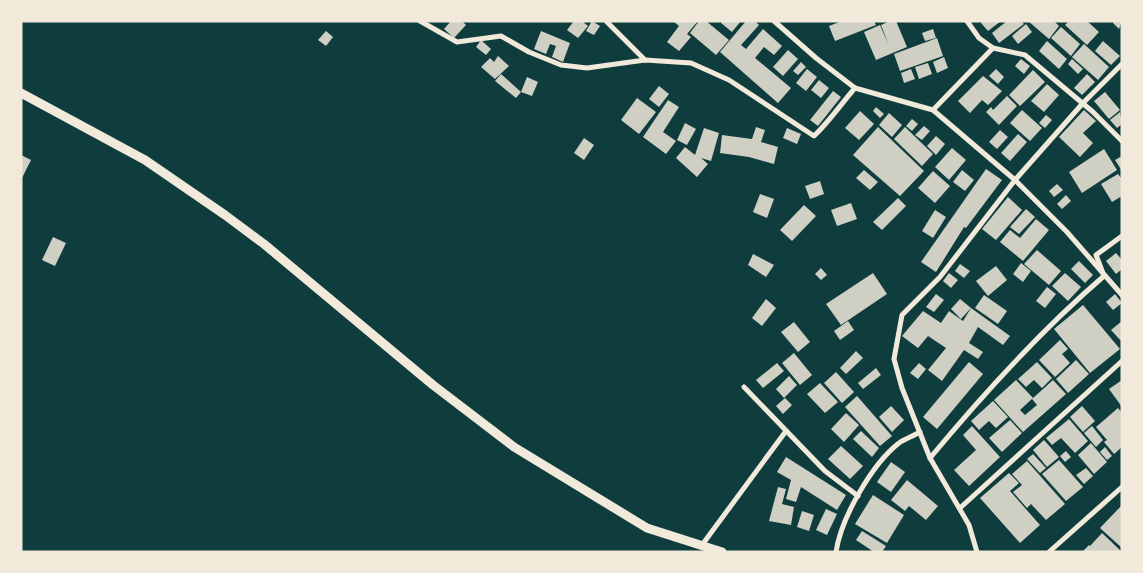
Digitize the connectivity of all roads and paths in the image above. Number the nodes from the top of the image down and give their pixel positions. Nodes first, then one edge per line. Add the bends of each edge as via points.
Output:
1 (420, 21) edge
2 (606, 21) edge
3 (774, 21) edge
4 (967, 21) edge
5 (994, 48) junction
6 (645, 60) junction
7 (1122, 64) edge
8 (855, 88) junction
9 (21, 93) edge
10 (1083, 103) junction
11 (934, 110) junction
12 (1122, 141) edge
13 (1015, 180) junction
14 (1122, 236) edge
15 (1104, 276) junction
16 (1122, 295) edge
17 (1122, 361) edge
18 (744, 388) dead end
19 (786, 431) junction
20 (920, 432) junction
21 (930, 458) junction
22 (1122, 486) edge
23 (858, 496) junction
24 (960, 508) junction
25 (702, 545) junction
26 (722, 552) edge
27 (836, 552) edge
28 (977, 552) edge
29 (1049, 552) edge

1 - 6 street via 457,42 501,36 562,65 587,68
2 - 6 street
3 - 8 street
4 - 5 street via 979,38
5 - 10 street via 1025,55
5 - 11 street
6 - 8 street via 692,63 729,80 814,136
7 - 10 street
8 - 11 street
9 - 25 street via 145,160 225,215 514,447 647,528
10 - 12 street
10 - 13 street
11 - 13 street
13 - 15 street
13 - 20 street via 940,277 902,315 894,359
14 - 15 street via 1096,255
15 - 16 street
15 - 21 street via 1015,361
17 - 24 street
18 - 19 street
19 - 23 street via 825,471
19 - 25 street
20 - 21 street
20 - 23 street via 899,443 864,482
21 - 24 street
22 - 29 street
23 - 27 street via 839,533
24 - 28 street
25 - 26 street

